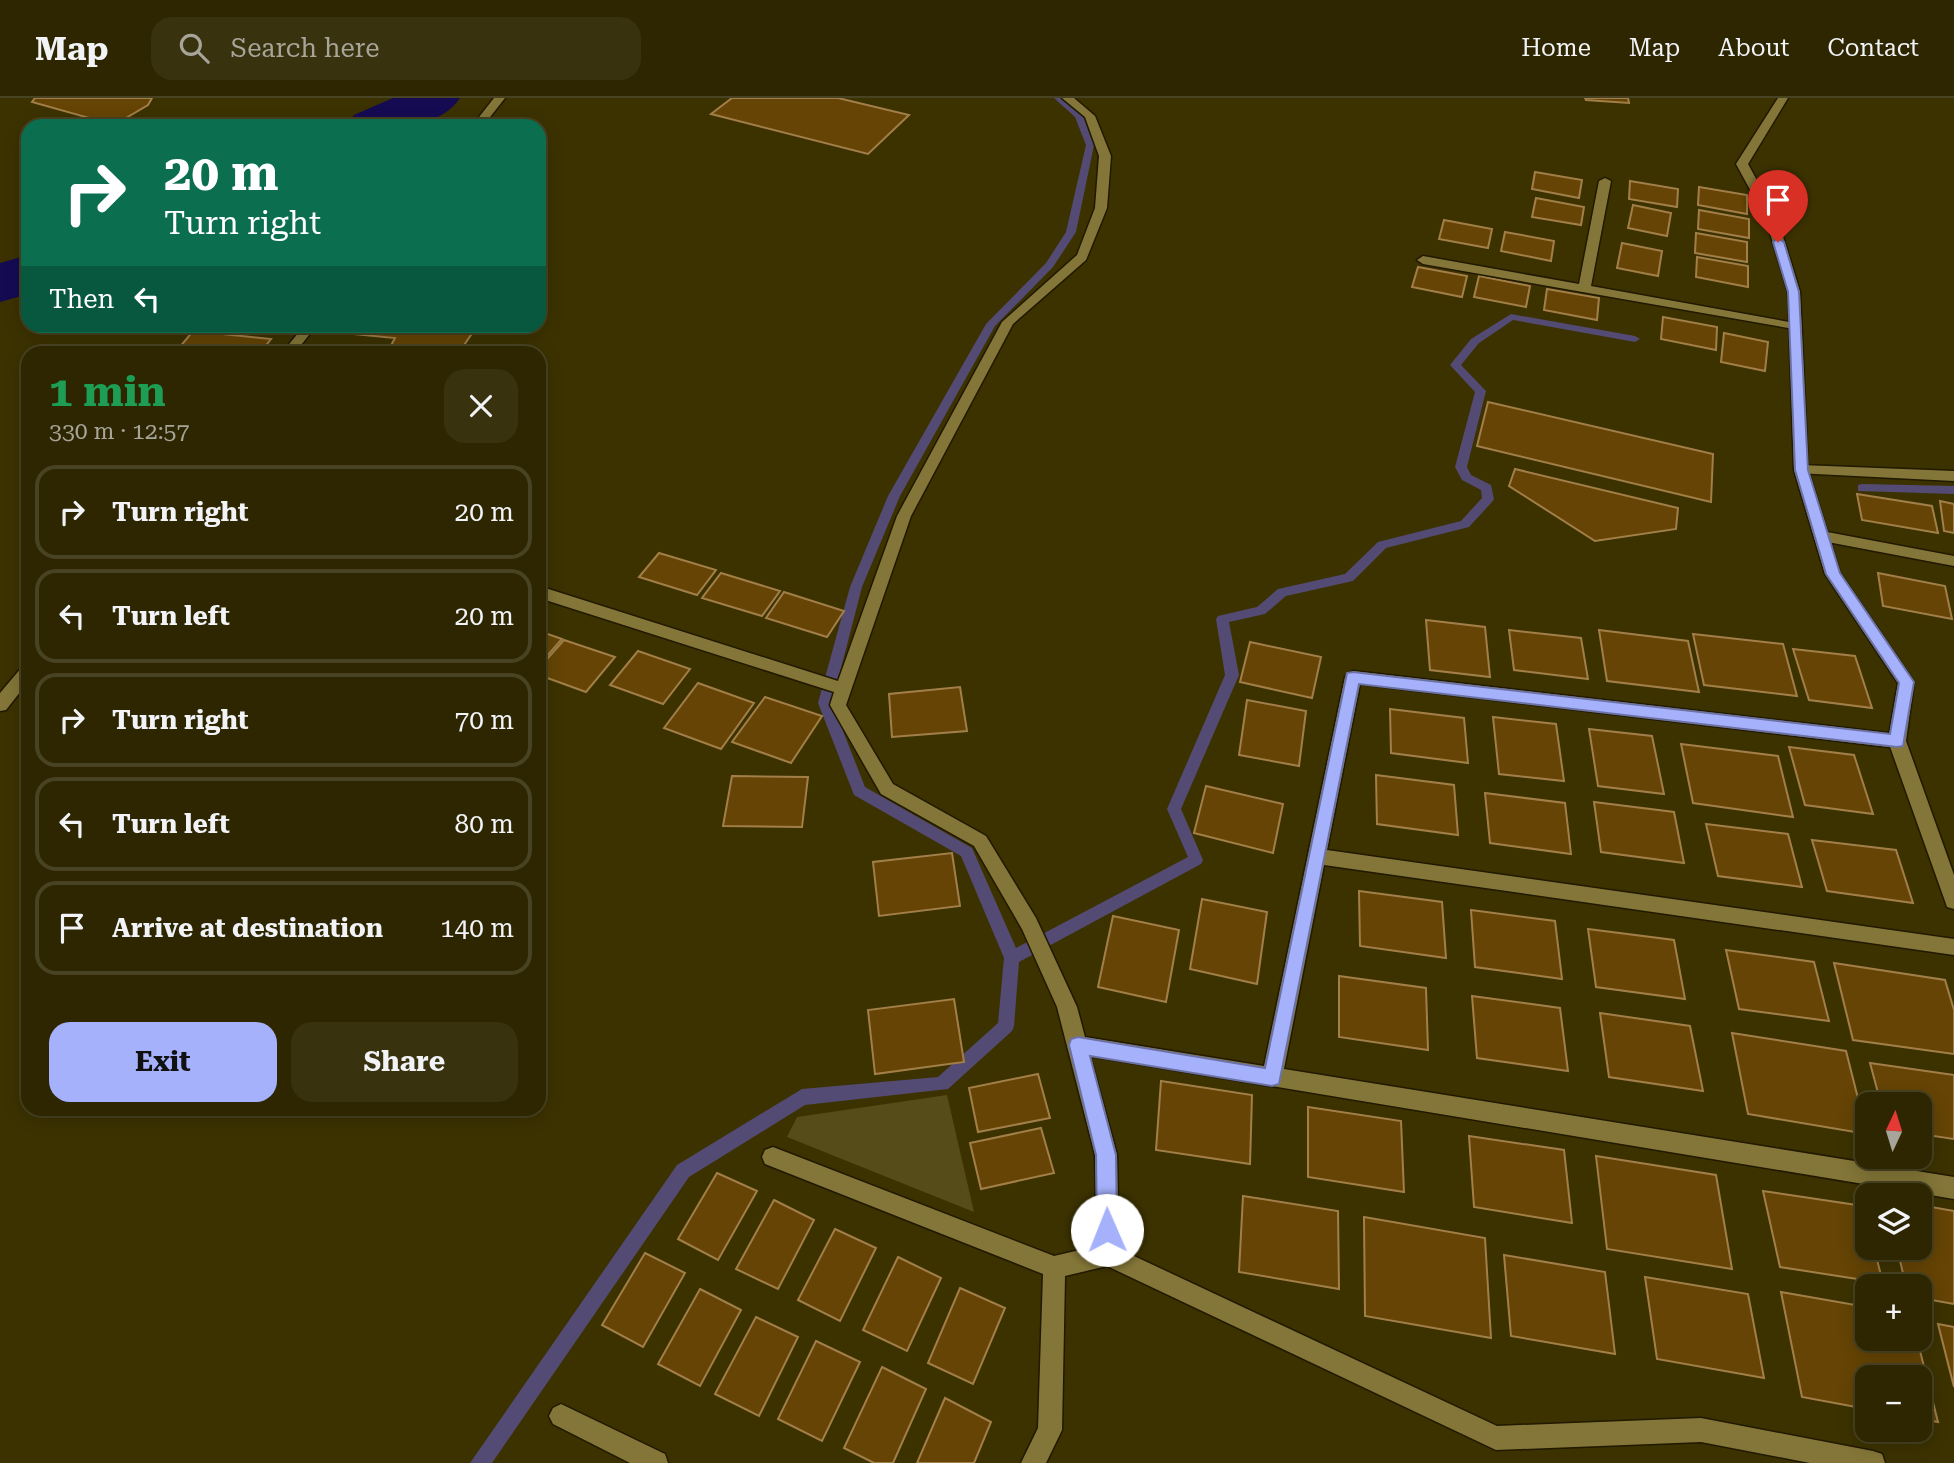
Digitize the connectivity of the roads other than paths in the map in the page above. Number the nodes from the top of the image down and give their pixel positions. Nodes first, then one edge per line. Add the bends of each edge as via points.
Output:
1 (500, 98) edge
2 (1067, 98) edge
3 (1783, 98) edge
4 (483, 119) edge
5 (1605, 181) dead end
6 (1423, 260) dead end
7 (1584, 289) junction
8 (1795, 327) junction
9 (1801, 470) junction
10 (1954, 476) edge
11 (1822, 536) junction
12 (1954, 561) edge
13 (546, 594) edge
14 (21, 680) edge
15 (844, 689) junction
16 (0, 705) edge
17 (1897, 741) junction
18 (1317, 856) junction
19 (1954, 901) edge
20 (1954, 947) edge
21 (1078, 1045) junction
22 (1272, 1077) junction
23 (773, 1157) dead end
24 (1954, 1188) edge
25 (1108, 1255) junction
26 (1054, 1267) junction
27 (561, 1416) dead end
28 (656, 1463) edge
29 (1034, 1463) edge
30 (1872, 1463) edge

1 - 4 street
2 - 15 street via 1090,116 1105,156 1101,208 1083,257 1009,322 904,516
3 - 8 street via 1742,164 1771,217 1794,292
5 - 7 street
6 - 7 street
7 - 8 street
8 - 9 street
9 - 10 street
9 - 11 street
11 - 12 street
11 - 17 street via 1833,574 1906,682
13 - 15 street
14 - 16 street
15 - 21 street via 838,705 887,789 980,841 1029,924 1067,1007
17 - 18 street via 1353,677
17 - 19 street
18 - 20 street
18 - 22 street
21 - 22 street
21 - 25 street via 1106,1155
22 - 24 street
23 - 26 street
25 - 26 street
25 - 30 street via 1496,1438 1701,1430
26 - 29 street via 1050,1430
27 - 28 street

